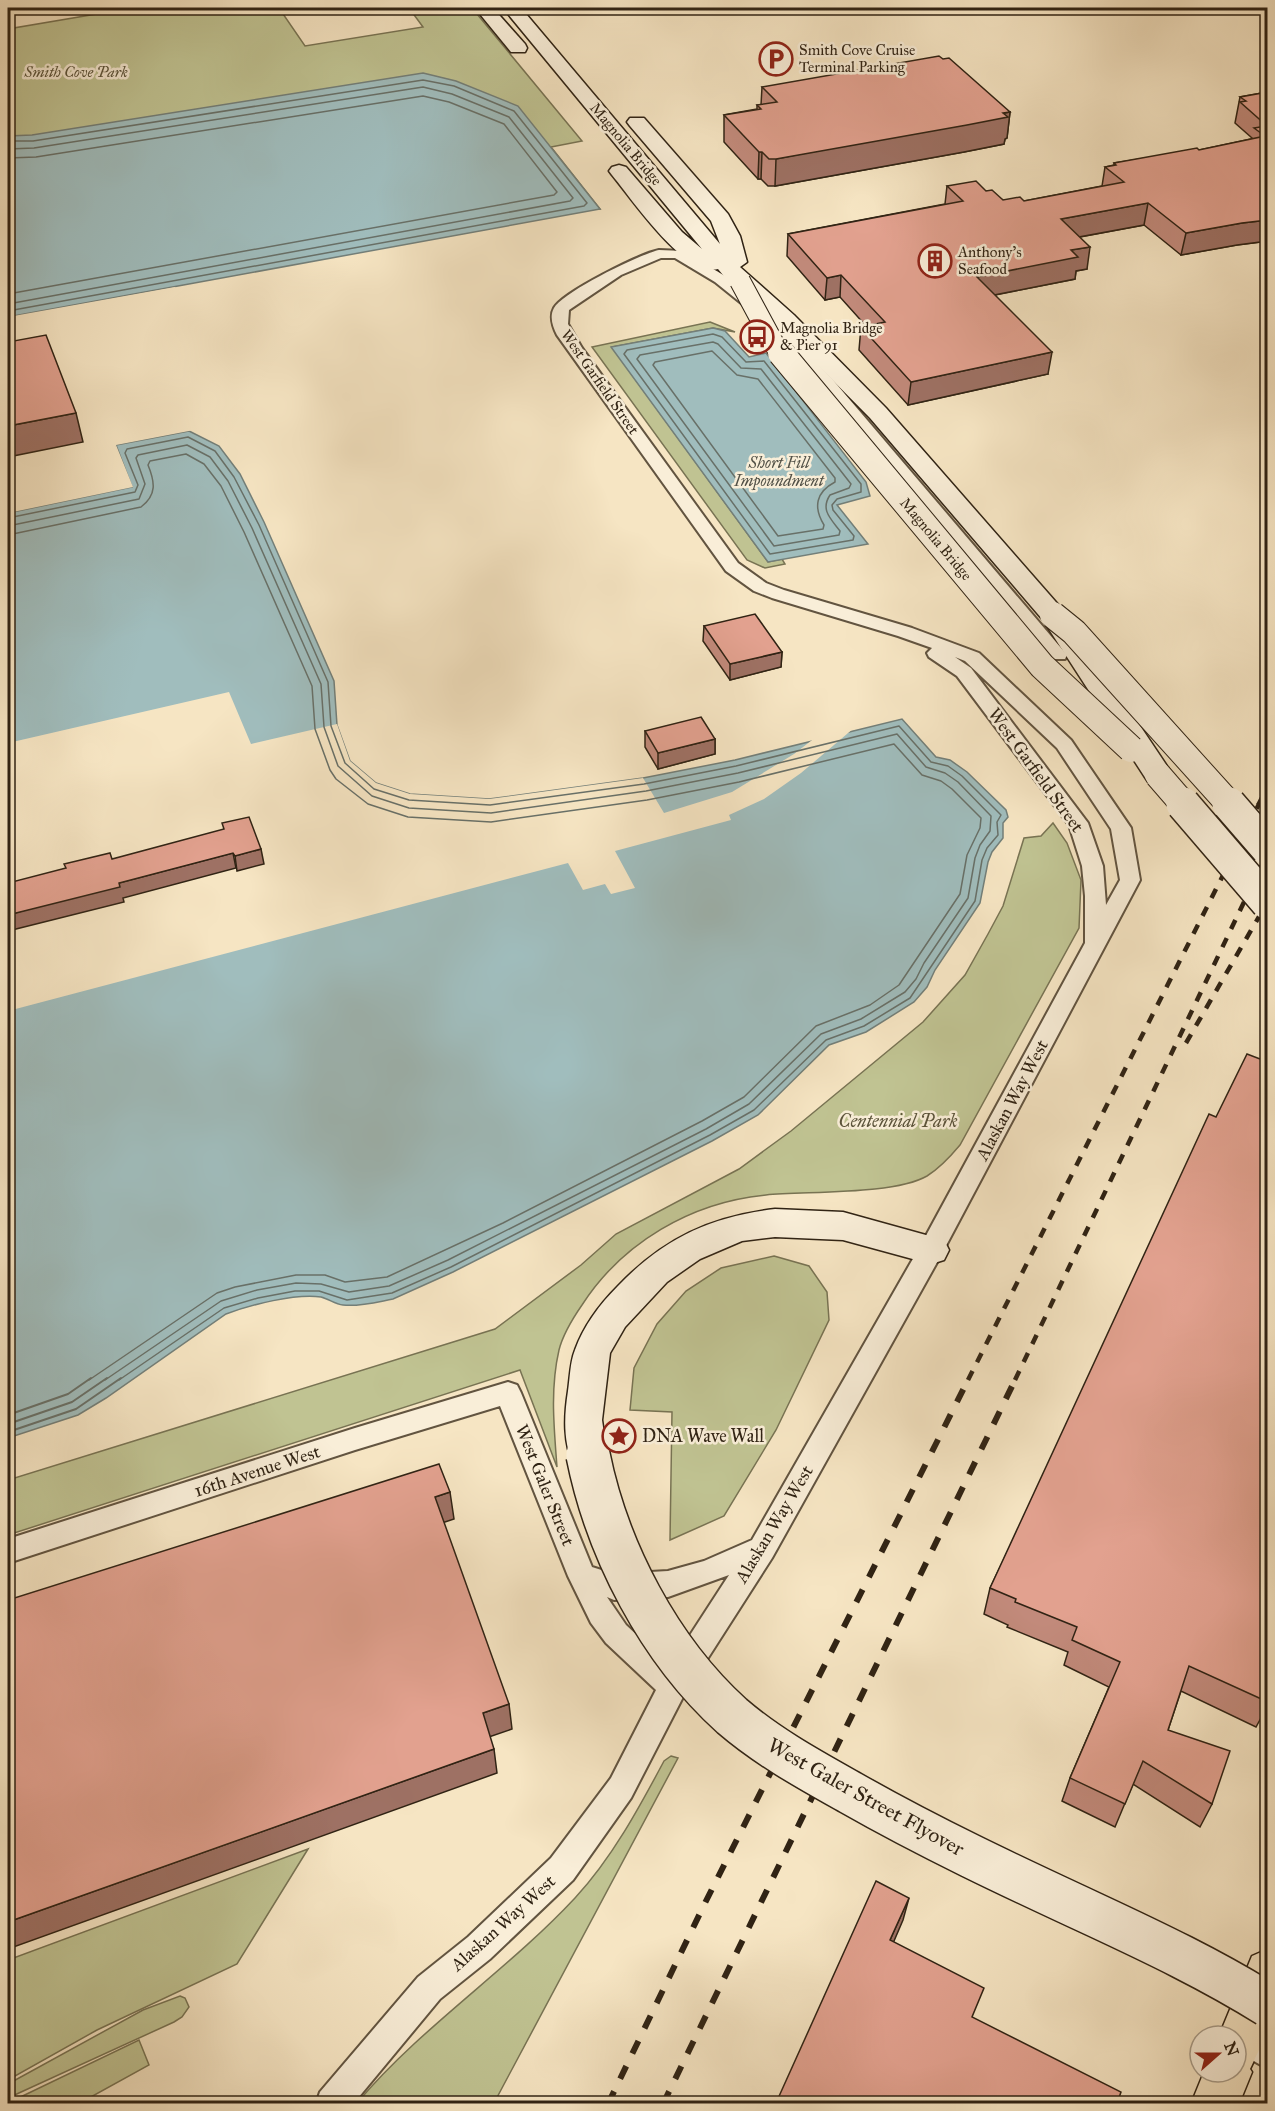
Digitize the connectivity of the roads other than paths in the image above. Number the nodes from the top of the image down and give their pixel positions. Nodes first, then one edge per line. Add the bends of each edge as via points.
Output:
1 (15, 8) edge
2 (484, 8) edge
3 (512, 8) edge
4 (8, 9) edge
5 (529, 62) dead end
6 (625, 108) dead end
7 (604, 152) dead end
8 (740, 281) junction
9 (1053, 615) junction
10 (905, 632) junction
11 (1058, 655) junction
12 (1107, 695) junction
13 (1131, 749) junction
14 (1158, 775) junction
15 (1212, 785) junction
16 (1268, 849) edge
17 (1127, 857) junction
18 (1090, 858) junction
19 (1131, 880) joint
20 (1268, 903) edge
21 (1095, 947) junction
22 (931, 1250) junction
23 (508, 1393) joint
24 (762, 1549) junction
25 (8, 1551) edge
26 (582, 1576) junction
27 (673, 1687) junction
28 (1268, 1972) edge
29 (1235, 2024) edge
30 (1248, 2044) edge
31 (1226, 2084) edge
32 (332, 2103) edge
33 (1215, 2103) edge

1 - 4 street
2 - 5 main road
3 - 8 main road, Magnolia Bridge
6 - 8 main road via 720,219 729,236
7 - 8 main road via 687,249
8 - 9 main road, Magnolia Bridge, bridge via 786,320 878,413
8 - 13 main road, Magnolia Bridge, bridge via 774,344 833,418 1042,666
9 - 12 main road, Magnolia Bridge, bridge
9 - 15 main road, Magnolia Bridge, bridge via 1074,632
10 - 11 street, West Garfield Street via 778,594 760,587 732,567 575,350 559,323 562,308 616,272 659,254 678,254 720,279 761,312 859,420
10 - 17 street, West Garfield Street via 972,657 1064,744 1121,828
10 - 18 street, West Garfield Street via 964,672 1078,823
11 - 12 main road
11 - 13 main road, bridge via 1061,665
12 - 14 main road, Magnolia Bridge
12 - 15 main road via 1142,724 1185,770
13 - 14 main road, Magnolia Bridge
14 - 20 main road, Magnolia Bridge, bridge
15 - 16 main road, Magnolia Bridge, bridge
17 - 18 street
17 - 19 street, West Garfield Street
18 - 21 street, West Garfield Street via 1097,899
19 - 21 street, Alaskan Way West
21 - 22 street, Alaskan Way West
22 - 24 street, Alaskan Way West
22 - 29 main road, West Galer Street Flyover, bridge via 843,1226 775,1223 716,1235 654,1272 612,1316 592,1352 584,1420 602,1512 626,1569 677,1653 720,1704 769,1744 863,1800 982,1862 1195,1963
23 - 25 street, 16th Avenue West
23 - 26 street, West Galer Street
24 - 26 street via 668,1584 614,1587
24 - 27 street, Alaskan Way West
26 - 27 street, West Galer Street via 616,1634
27 - 32 street, Alaskan Way West via 621,1788 562,1869 480,1948 429,1988
28 - 30 main road
31 - 33 main road

